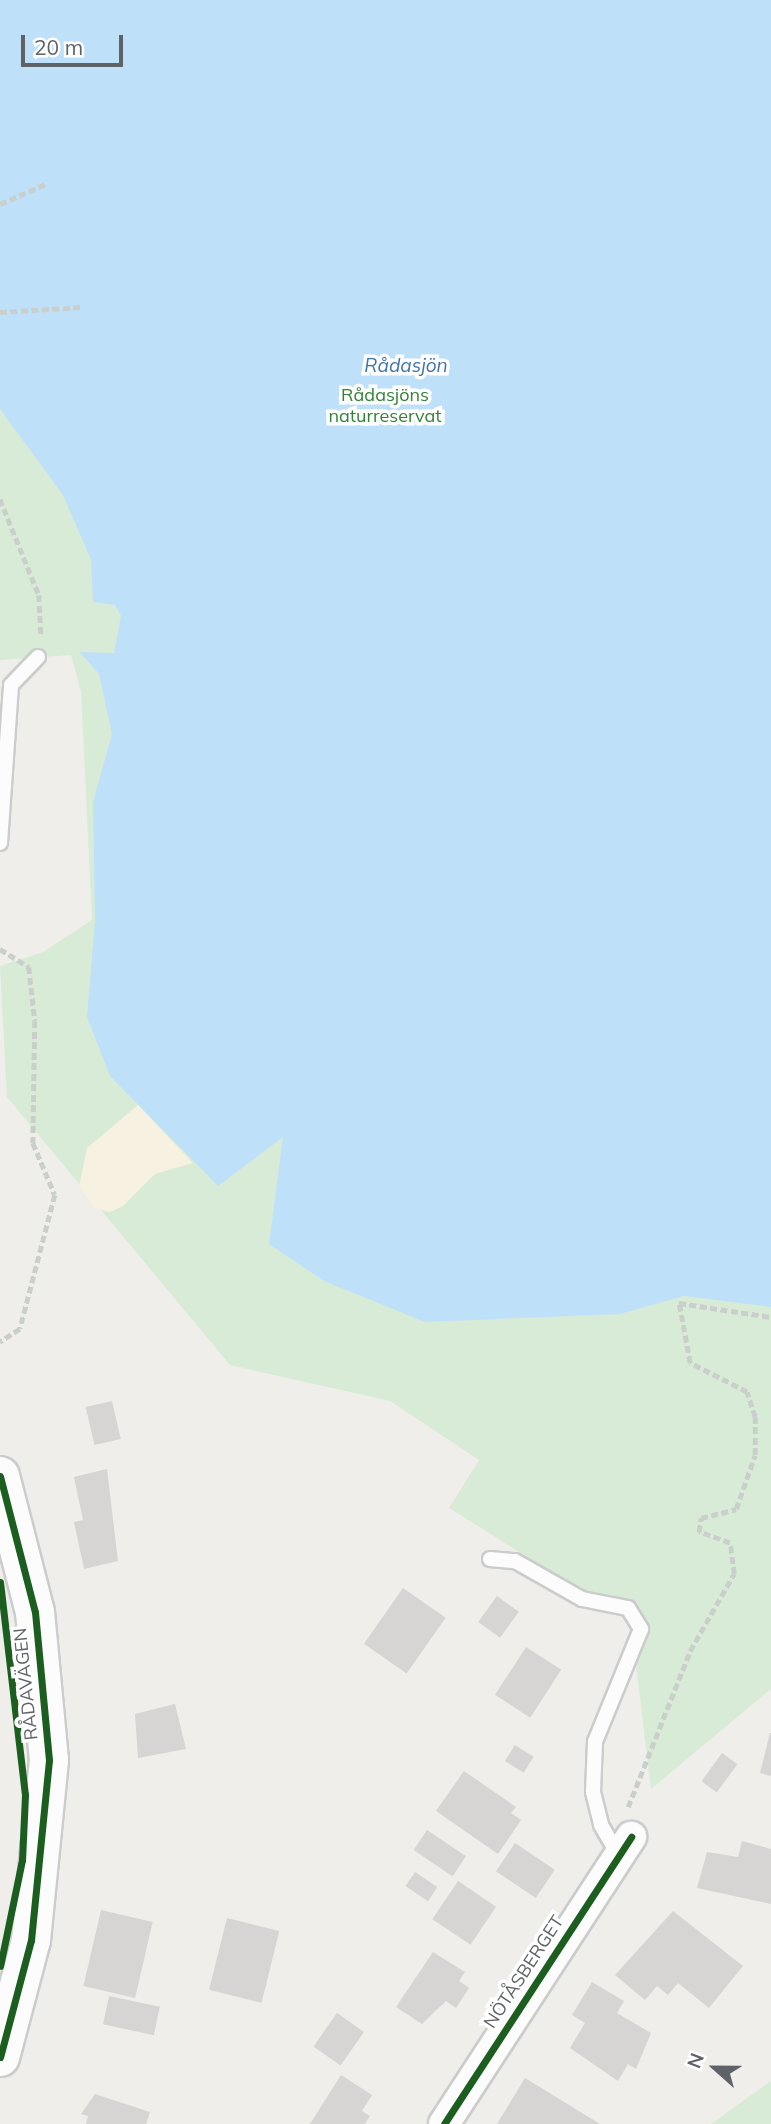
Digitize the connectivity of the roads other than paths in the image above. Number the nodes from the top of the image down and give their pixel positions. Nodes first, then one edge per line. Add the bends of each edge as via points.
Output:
1 (38, 657) road end
2 (0, 842) edge
3 (3, 1498) edge
4 (490, 1559) dead end
5 (625, 1846) joint
6 (0, 2057) edge
7 (444, 2124) edge

1 - 2 lane via 11,685
3 - 6 street, RÅDAVÄGEN via 35,1612 49,1760 31,1940
4 - 5 lane via 515,1561 582,1599 628,1608 641,1629 595,1742 593,1792 601,1825
5 - 7 street, NÖTÅSBERGET

